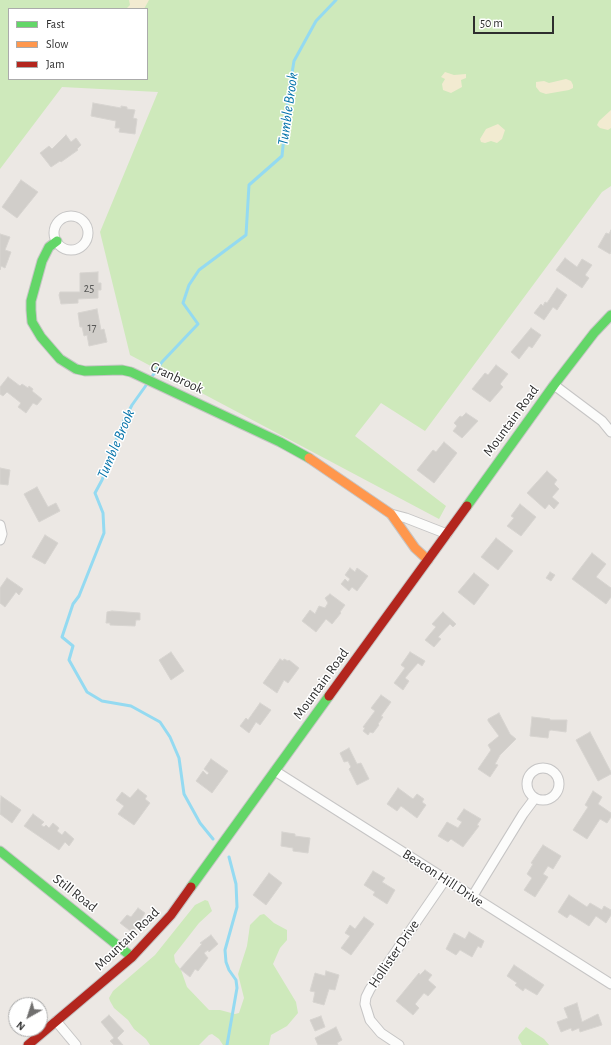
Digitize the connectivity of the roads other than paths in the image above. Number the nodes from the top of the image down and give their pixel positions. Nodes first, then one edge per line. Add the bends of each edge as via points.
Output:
1 (57, 242) dead end
2 (611, 315) edge
3 (554, 385) junction
4 (611, 432) edge
5 (391, 514) junction
6 (0, 525) edge
7 (447, 534) junction
8 (0, 540) edge
9 (428, 560) junction
10 (275, 771) junction
11 (535, 798) dead end
12 (0, 851) edge
13 (445, 880) junction
14 (472, 897) junction
15 (132, 957) junction
16 (611, 984) edge
17 (56, 1021) junction
18 (28, 1045) edge
19 (76, 1045) edge
20 (400, 1045) edge

1 - 5 main road, Cranbrook via 49,247 42,261 31,301 32,322 60,359 76,369 122,370 155,383 280,442 317,463
2 - 3 main road, Mountain Road via 594,332
3 - 4 street via 602,421
3 - 7 main road, Mountain Road
5 - 7 street, Cranbrook
5 - 9 main road, Cranbrook via 415,548
6 - 8 street
7 - 9 main road, Mountain Road
9 - 10 main road, Mountain Road
10 - 13 street, Beacon Hill Drive
10 - 15 main road, Mountain Road via 171,915
11 - 14 street
12 - 15 main road, Still Road
13 - 14 street, Beacon Hill Drive
13 - 20 street, Hollister Drive via 366,997 365,1004 370,1020 381,1033
14 - 16 street, Beacon Hill Drive
15 - 17 main road, Mountain Road
17 - 18 main road, Mountain Road
17 - 19 street

